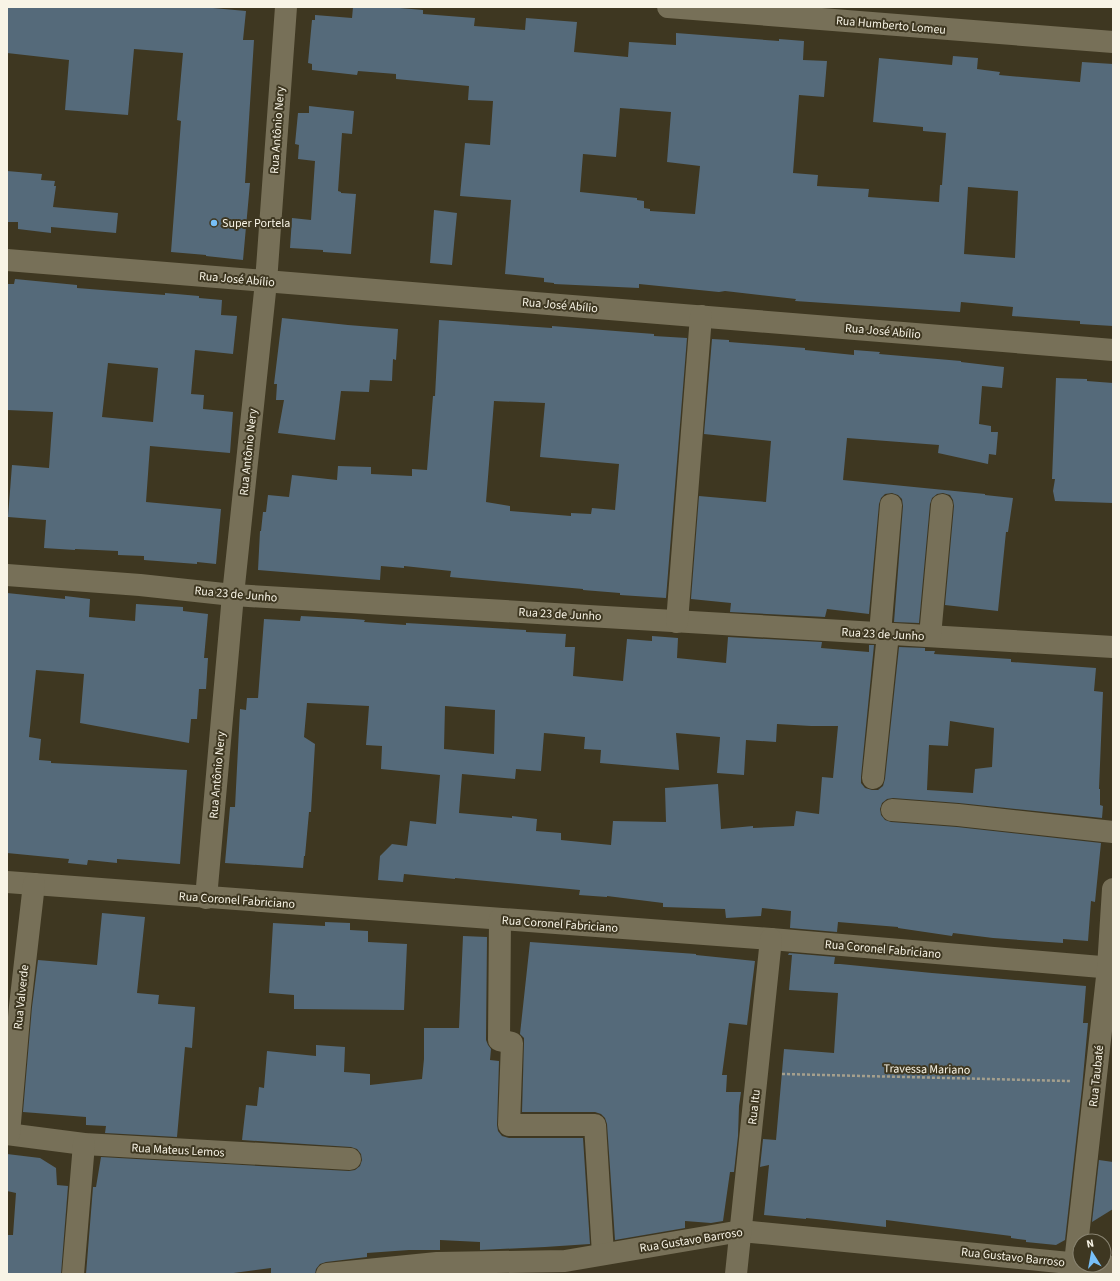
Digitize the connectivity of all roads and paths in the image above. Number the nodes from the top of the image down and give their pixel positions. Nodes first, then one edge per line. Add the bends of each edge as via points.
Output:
1 (286, 7) edge
2 (668, 7) edge
3 (1113, 42) edge
4 (7, 260) edge
5 (266, 282) junction
6 (701, 316) junction
7 (1113, 350) edge
8 (891, 505) dead end
9 (942, 505) dead end
10 (7, 575) edge
11 (233, 594) junction
12 (677, 622) junction
13 (884, 634) junction
14 (930, 636) junction
15 (1113, 647) edge
16 (873, 778) dead end
17 (892, 810) dead end
18 (1113, 832) edge
19 (7, 882) edge
20 (34, 884) junction
21 (1113, 889) edge
22 (206, 898) junction
23 (500, 919) junction
24 (771, 939) junction
25 (1111, 968) edge
26 (757, 1073) junction
27 (1096, 1082) junction
28 (8, 1134) edge
29 (84, 1144) junction
30 (350, 1159) dead end
31 (741, 1231) junction
32 (1085, 1233) edge
33 (603, 1254) junction
34 (1072, 1263) edge
35 (73, 1274) edge
36 (327, 1274) edge
37 (736, 1274) edge

1 - 5 street, Rua Antônio Nery
2 - 3 street, Rua Humberto Lomeu
4 - 5 street, Rua José Abílio
5 - 6 street, Rua José Abílio
5 - 11 street, Rua Antônio Nery
6 - 7 street, Rua José Abílio
6 - 12 street
8 - 13 street
9 - 14 street
10 - 11 street, Rua 23 de Junho via 140,584
11 - 12 street, Rua 23 de Junho
11 - 22 street, Rua Antônio Nery
12 - 13 street, Rua 23 de Junho
13 - 14 street, Rua 23 de Junho
13 - 16 street
14 - 15 street, Rua 23 de Junho
17 - 18 street
19 - 20 street, Rua Coronel Fabriciano
20 - 22 street, Rua Coronel Fabriciano
20 - 28 street, Rua Valverde
21 - 25 street, Rua Taubaté
22 - 23 street, Rua Coronel Fabriciano
23 - 24 street, Rua Coronel Fabriciano
23 - 33 street via 499,1040 512,1043 509,1125 595,1125
24 - 25 street, Rua Coronel Fabriciano
24 - 26 street, Rua Itu
25 - 27 street, Rua Taubaté
26 - 27 path, Travessa Mariano
26 - 31 street, Rua Itu
27 - 32 street, Rua Taubaté
28 - 29 street, Rua Mateus Lemos
29 - 30 street, Rua Mateus Lemos
29 - 35 street
31 - 33 street, Rua Gustavo Barroso
31 - 34 street, Rua Gustavo Barroso
31 - 37 street, Rua Itu
33 - 36 street, Rua Gustavo Barroso via 565,1261 437,1264

